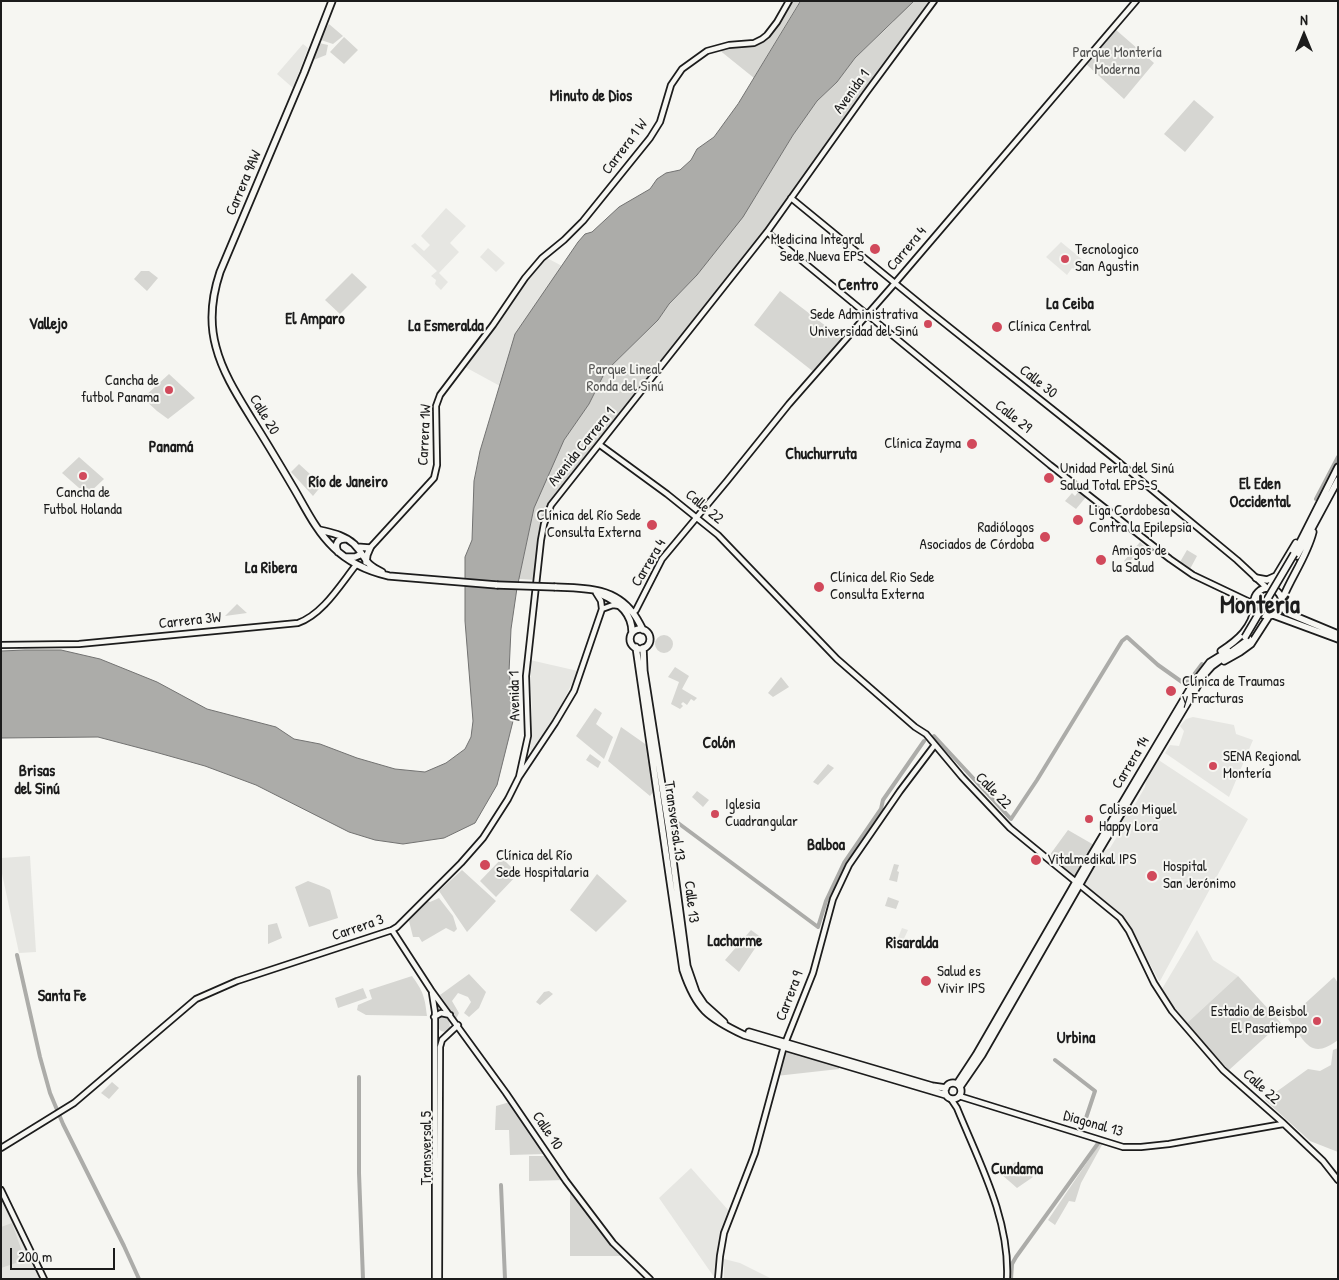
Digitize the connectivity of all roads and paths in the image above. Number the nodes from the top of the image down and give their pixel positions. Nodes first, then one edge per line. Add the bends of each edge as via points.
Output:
1 (332, 1) edge
2 (789, 1) edge
3 (934, 1) edge
4 (1136, 1) edge
5 (792, 198) junction
6 (583, 221) joint
7 (767, 232) junction
8 (895, 283) junction
9 (212, 303) joint
10 (867, 314) junction
11 (600, 445) junction
12 (1338, 467) edge
13 (1338, 480) edge
14 (696, 517) junction
15 (1312, 518) junction
16 (1314, 526) junction
17 (319, 530) junction
18 (347, 539) junction
19 (355, 546) junction
20 (370, 548) junction
21 (338, 552) junction
22 (362, 554) junction
23 (1296, 555) junction
24 (344, 557) junction
25 (366, 563) junction
26 (356, 565) junction
27 (1278, 575) junction
28 (406, 578) junction
29 (1256, 578) junction
30 (579, 588) junction
31 (1268, 588) junction
32 (596, 593) junction
33 (1282, 602) junction
34 (1254, 605) junction
35 (620, 606) junction
36 (602, 608) junction
37 (633, 613) junction
38 (533, 614) joint
39 (1271, 616) junction
40 (643, 630) junction
41 (632, 632) junction
42 (1338, 634) edge
43 (1247, 638) junction
44 (1338, 639) edge
45 (1, 645) edge
46 (636, 648) junction
47 (643, 648) junction
48 (1210, 662) junction
49 (1207, 671) junction
50 (934, 746) junction
51 (525, 750) junction
52 (535, 753) junction
53 (519, 777) junction
54 (1077, 884) junction
55 (392, 930) junction
56 (431, 990) junction
57 (694, 997) joint
58 (452, 1016) junction
59 (434, 1017) junction
60 (458, 1025) junction
61 (435, 1030) junction
62 (447, 1034) junction
63 (784, 1044) junction
64 (959, 1085) junction
65 (946, 1088) junction
66 (953, 1097) junction
67 (1279, 1122) junction
68 (1, 1148) edge
69 (1338, 1180) edge
70 (1, 1190) edge
71 (44, 1279) edge
72 (435, 1279) edge
73 (439, 1279) edge
74 (650, 1279) edge
75 (718, 1279) edge
76 (1007, 1279) edge

1 - 9 main road, Carrera 9AW via 221,269
2 - 6 street, Carrera 1 W via 768,35 762,39 707,51 682,69 669,88 655,130
3 - 5 street, Avenida 1
4 - 8 street, Carrera 4
5 - 7 street, Avenida Carrera 1
5 - 8 street, Calle 30
6 - 20 street, Carrera 1W via 537,263 442,390 436,406 435,475
7 - 10 street, Calle 29
7 - 11 street, Avenida Carrera 1
8 - 10 street, Carrera 4
8 - 29 street, Calle 30 via 1116,460
9 - 17 main road, Calle 20 via 213,334 219,359
10 - 14 street, Carrera 4
10 - 34 street, Calle 29 via 1170,559 1193,575
11 - 14 street, Calle 22
11 - 38 street, Avenida Carrera 1 via 563,489 546,516
12 - 15 main road, Carrera 14
13 - 16 main road, Carrera 14
14 - 37 street, Carrera 4 via 662,559
14 - 50 street, Calle 22 via 718,535 837,659 926,734
15 - 23 main road, Carrera 14
15 - 27 main road
16 - 23 main road, Carrera 14
16 - 33 main road via 1310,543
17 - 18 main road
17 - 21 main road, Calle 20
18 - 19 main road
18 - 21 main road via 337,543
19 - 20 main road
19 - 22 main road
20 - 22 street, Carrera 1W
20 - 25 main road
21 - 24 main road, Calle 20
22 - 24 main road
22 - 25 main road
23 - 43 main road, Carrera 14, bridge
24 - 26 main road, Calle 20
25 - 28 main road, Calle 20
26 - 28 main road, Calle 20
26 - 45 street, Carrera 3W via 321,608 298,622 79,644
27 - 29 main road via 1267,580
27 - 31 main road
28 - 30 main road, Calle 20, bridge
29 - 31 street, Calle 30
30 - 32 main road
30 - 37 main road via 610,594
31 - 33 main road via 1279,594
31 - 34 main road via 1257,593
32 - 35 main road
32 - 36 street
33 - 39 main road via 1279,610
33 - 42 main road via 1290,614
34 - 39 main road via 1262,615
34 - 48 main road via 1253,617 1241,636
35 - 36 street
35 - 41 main road via 631,620
36 - 52 street, Carrera 3 via 574,691
37 - 40 main road
38 - 51 street, Avenida 1 via 526,676 528,736
39 - 44 main road
39 - 49 main road via 1251,644
40 - 41 main road
40 - 47 main road via 649,639
41 - 46 main road via 630,641
43 - 48 main road, Carrera 14
43 - 49 main road, Carrera 14
46 - 47 main road
46 - 57 main road, Transversal 13 via 683,970
47 - 63 main road, Calle 13 via 692,983 704,1004 722,1021
48 - 54 main road, Carrera 14 via 1193,684
49 - 54 main road, Carrera 14
50 - 54 street, Calle 22 via 1010,828
50 - 63 street, Carrera 9 via 843,876 813,973
51 - 52 street via 529,755
51 - 53 street, Avenida 1
52 - 53 street, Carrera 3
53 - 55 street, Carrera 3 via 483,838
54 - 64 main road, Carrera 14
54 - 67 street, Calle 22 via 1125,923 1172,1011 1223,1070
55 - 56 street, Calle 10
55 - 68 street, Carrera 3 via 237,981 196,999 74,1103
56 - 58 street, Calle 10
56 - 59 street, Calle 10
57 - 63 main road, Calle 13 via 702,1010 715,1021 744,1035
58 - 59 street via 441,1013
58 - 60 street, Calle 10
59 - 61 street, Calle 10
60 - 62 street
60 - 74 street, Calle 10 via 583,1204 613,1243
61 - 62 street
61 - 72 street, Transversal 5
62 - 73 street, Transversal 5 via 440,1047
63 - 65 main road, Calle 13
63 - 66 main road, Calle 13
63 - 75 street, Carrera 9 via 755,1153 724,1233
64 - 65 main road via 951,1083
64 - 66 main road via 961,1092
65 - 66 main road
66 - 67 street, Diagonal 13 via 1123,1147 1169,1144
66 - 76 street via 998,1208
67 - 69 street, Calle 22 via 1323,1161
70 - 71 street

